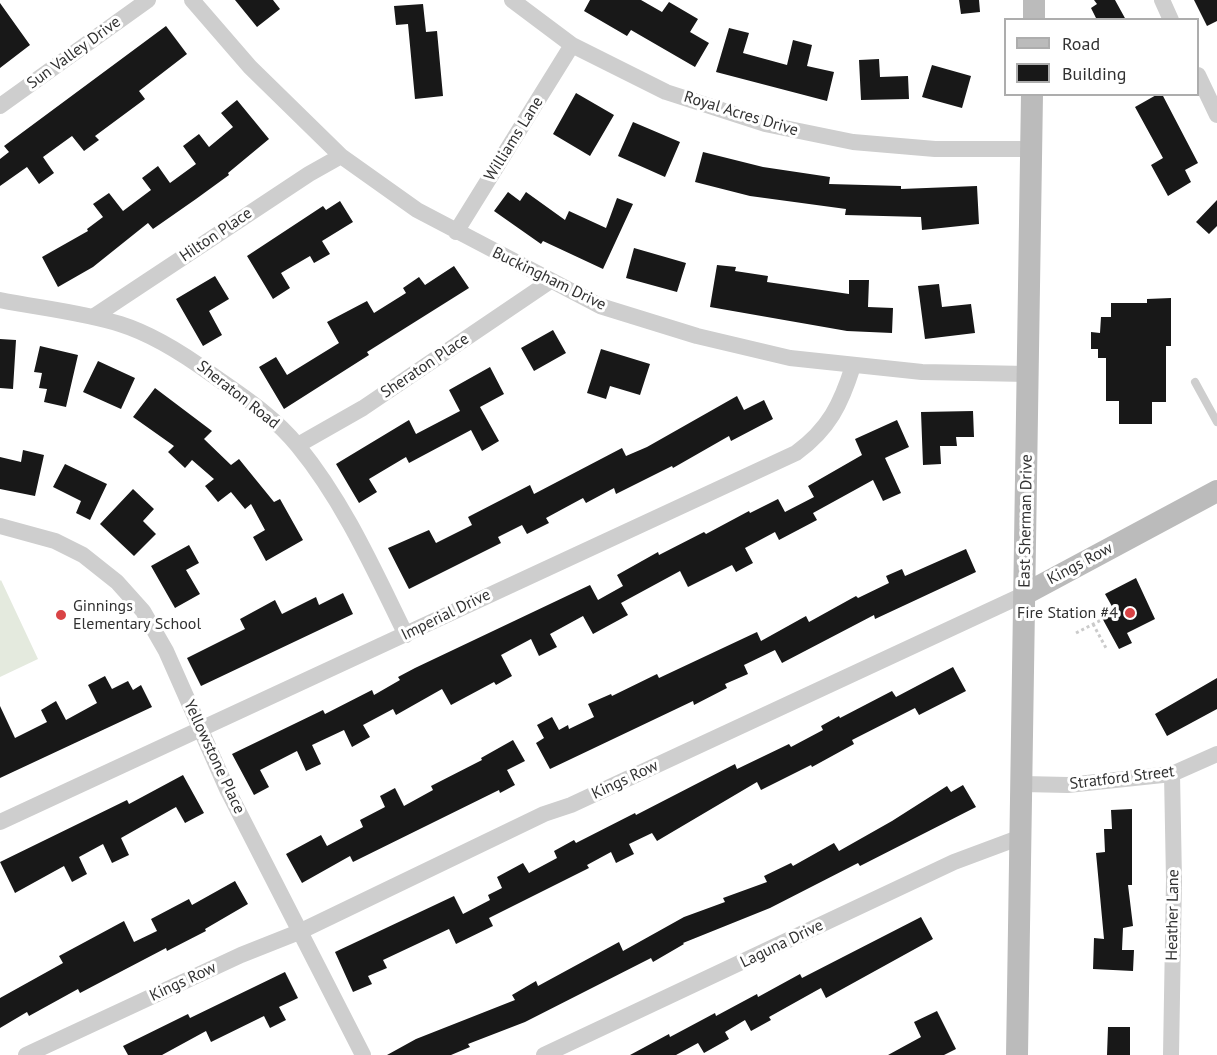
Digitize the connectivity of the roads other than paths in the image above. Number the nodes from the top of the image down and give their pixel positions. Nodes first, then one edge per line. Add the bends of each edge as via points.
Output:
1 (148, 0) edge
2 (192, 0) edge
3 (512, 0) edge
4 (1034, 0) edge
5 (1162, 0) edge
6 (1034, 18) edge
7 (1170, 18) edge
8 (572, 45) junction
9 (1199, 79) edge
10 (1032, 96) edge
11 (0, 106) edge
12 (1217, 115) edge
13 (1030, 149) junction
14 (340, 156) junction
15 (456, 232) junction
16 (549, 282) junction
17 (0, 300) edge
18 (93, 317) junction
19 (853, 366) junction
20 (1028, 374) junction
21 (1195, 382) dead end
22 (1217, 422) edge
23 (298, 445) junction
24 (1217, 491) edge
25 (0, 526) edge
26 (1025, 594) junction
27 (406, 635) junction
28 (201, 728) junction
29 (1217, 754) edge
30 (1172, 774) junction
31 (1023, 784) junction
32 (0, 822) edge
33 (1021, 837) junction
34 (299, 932) junction
35 (26, 1055) edge
36 (363, 1055) edge
37 (544, 1055) edge
38 (1017, 1055) edge
39 (1171, 1055) edge

1 - 11 street, Sun Valley Drive
2 - 14 street, Buckingham Drive via 250,67
3 - 8 street, Royal Acres Drive
4 - 6 main road
5 - 7 street
8 - 13 street, Royal Acres Drive via 666,92 794,132 935,149
8 - 15 street, Williams Lane
9 - 12 street
10 - 13 main road, East Sherman Drive
13 - 20 main road, East Sherman Drive
14 - 15 street, Buckingham Drive
14 - 18 street, Hilton Place
15 - 16 street, Buckingham Drive
16 - 19 street, Buckingham Drive via 600,306 697,336 790,358
16 - 23 street, Sheraton Place via 363,408
17 - 18 street, Sheraton Road
18 - 23 street, Sheraton Road via 140,331 195,362 261,409
19 - 20 street, Buckingham Drive
19 - 27 street, Imperial Drive via 840,405 813,441 796,453
20 - 26 main road, East Sherman Drive
21 - 22 lane
23 - 27 street, Sheraton Road via 333,495
24 - 26 main road, Kings Row
25 - 28 street, Yellowstone Place via 56,541 83,555 117,582 143,611
26 - 31 main road, East Sherman Drive
26 - 34 street, Kings Row via 571,805 544,814
27 - 28 street, Imperial Drive
28 - 32 street, Imperial Drive
28 - 34 street, Yellowstone Place
29 - 30 street, Stratford Street
30 - 31 street, Stratford Street via 1068,785
30 - 39 street, Heather Lane
31 - 33 main road, East Sherman Drive
33 - 37 street, Laguna Drive via 954,862
33 - 38 main road, East Sherman Drive
34 - 35 street, Kings Row
34 - 36 street, Yellowstone Place

